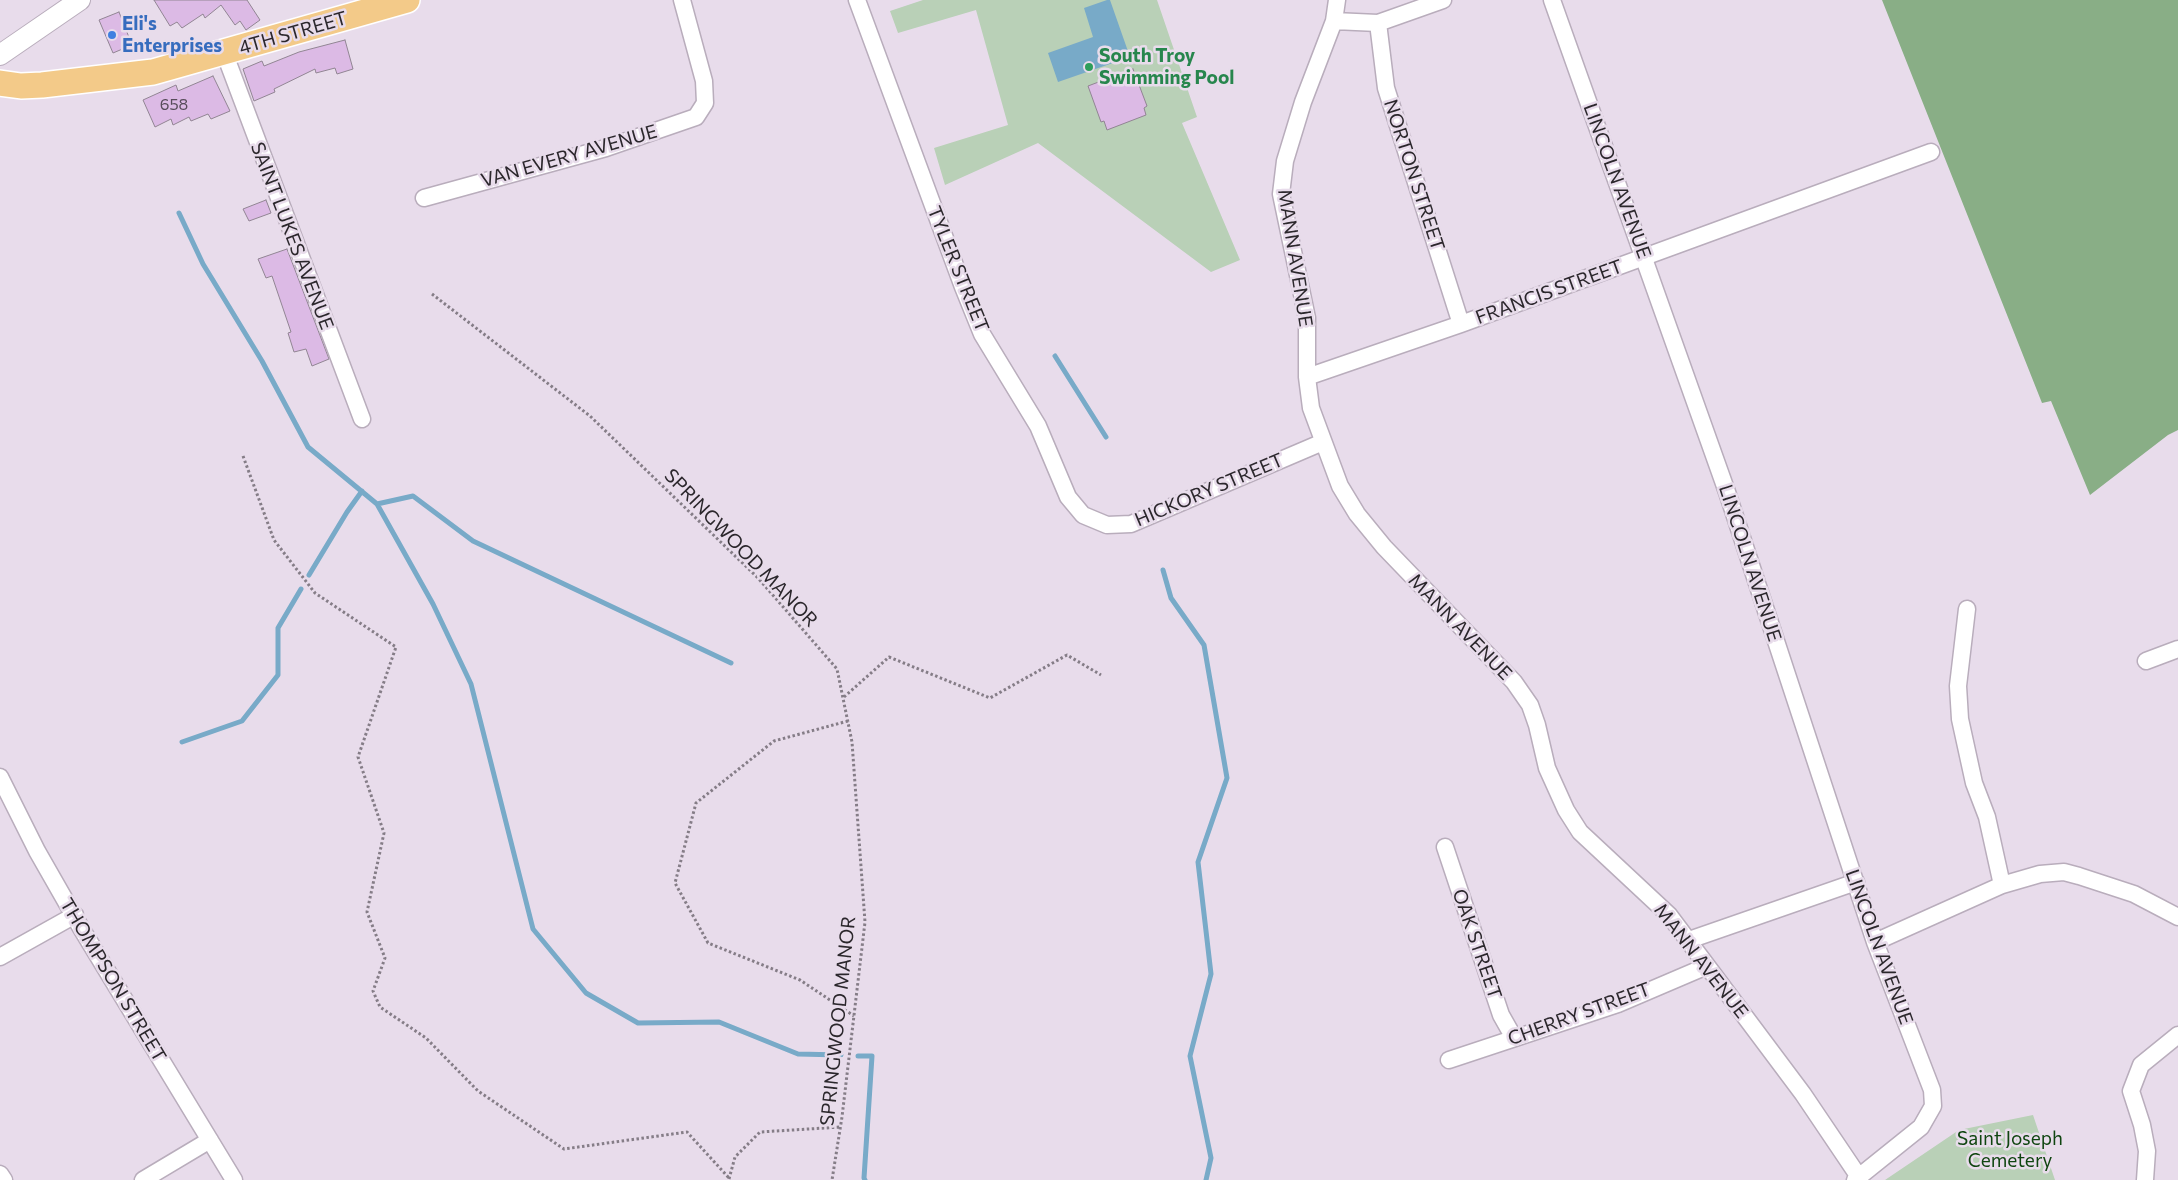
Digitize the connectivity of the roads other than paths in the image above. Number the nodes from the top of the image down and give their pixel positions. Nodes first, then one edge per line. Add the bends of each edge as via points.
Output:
1 (80, 0) edge
2 (407, 0) edge
3 (682, 0) edge
4 (857, 0) edge
5 (1337, 0) edge
6 (1443, 0) edge
7 (1552, 0) edge
8 (1334, 21) junction
9 (1378, 23) junction
10 (224, 52) junction
11 (0, 55) edge
12 (0, 83) edge
13 (1931, 152) dead end
14 (424, 198) dead end
15 (1644, 257) junction
16 (1461, 324) junction
17 (1308, 377) junction
18 (362, 419) dead end
19 (1323, 442) junction
20 (1092, 520) joint
21 (1968, 609) dead end
22 (2178, 649) edge
23 (2146, 661) dead end
24 (0, 777) edge
25 (1445, 848) dead end
26 (1856, 882) junction
27 (2002, 885) junction
28 (75, 916) junction
29 (2178, 917) edge
30 (1688, 940) junction
31 (1875, 942) junction
32 (0, 957) edge
33 (1707, 966) junction
34 (2178, 1035) edge
35 (1514, 1038) junction
36 (1450, 1060) dead end
37 (210, 1140) junction
38 (0, 1174) edge
39 (1857, 1178) edge
40 (4, 1180) edge
41 (143, 1180) edge
42 (234, 1180) edge
43 (2145, 1180) edge

1 - 11 street
2 - 10 main road, 4TH STREET
3 - 14 street, VAN EVERY AVENUE via 704,81 705,103 696,118 606,148
4 - 20 street, TYLER STREET via 982,334 1038,426 1068,497
5 - 8 street, MANN AVENUE
6 - 9 street
7 - 15 street, LINCOLN AVENUE
8 - 9 street
8 - 17 street, MANN AVENUE via 1284,161 1281,194 1307,318
9 - 16 street, NORTON STREET via 1386,88
10 - 12 main road, 4TH STREET via 153,72 105,79 21,86
10 - 18 street, SAINT LUKES AVENUE
13 - 15 street, FRANCIS STREET
15 - 16 street, FRANCIS STREET
15 - 26 street, LINCOLN AVENUE
16 - 17 street, FRANCIS STREET
17 - 19 street, MANN AVENUE via 1311,408
19 - 20 street, HICKORY STREET via 1131,524 1107,526
19 - 30 street, MANN AVENUE via 1340,486 1357,514 1414,581 1514,682 1530,705 1547,768 1580,832 1669,915
21 - 27 street via 1958,686 1960,719
22 - 23 street
24 - 28 street, THOMPSON STREET via 36,851
25 - 35 street, OAK STREET via 1501,1015
26 - 30 street
26 - 31 street, LINCOLN AVENUE
27 - 29 street via 2040,874 2064,872 2134,894
27 - 31 street
28 - 32 street
28 - 37 street, THOMPSON STREET
30 - 33 street, MANN AVENUE
31 - 39 street, LINCOLN AVENUE via 1932,1090 1933,1106 1921,1127
33 - 35 street, CHERRY STREET via 1618,1004
33 - 39 street, MANN AVENUE via 1803,1094
34 - 43 street via 2141,1064 2131,1091 2147,1151
35 - 36 street, CHERRY STREET
37 - 41 street
37 - 42 street, THOMPSON STREET
38 - 40 street

